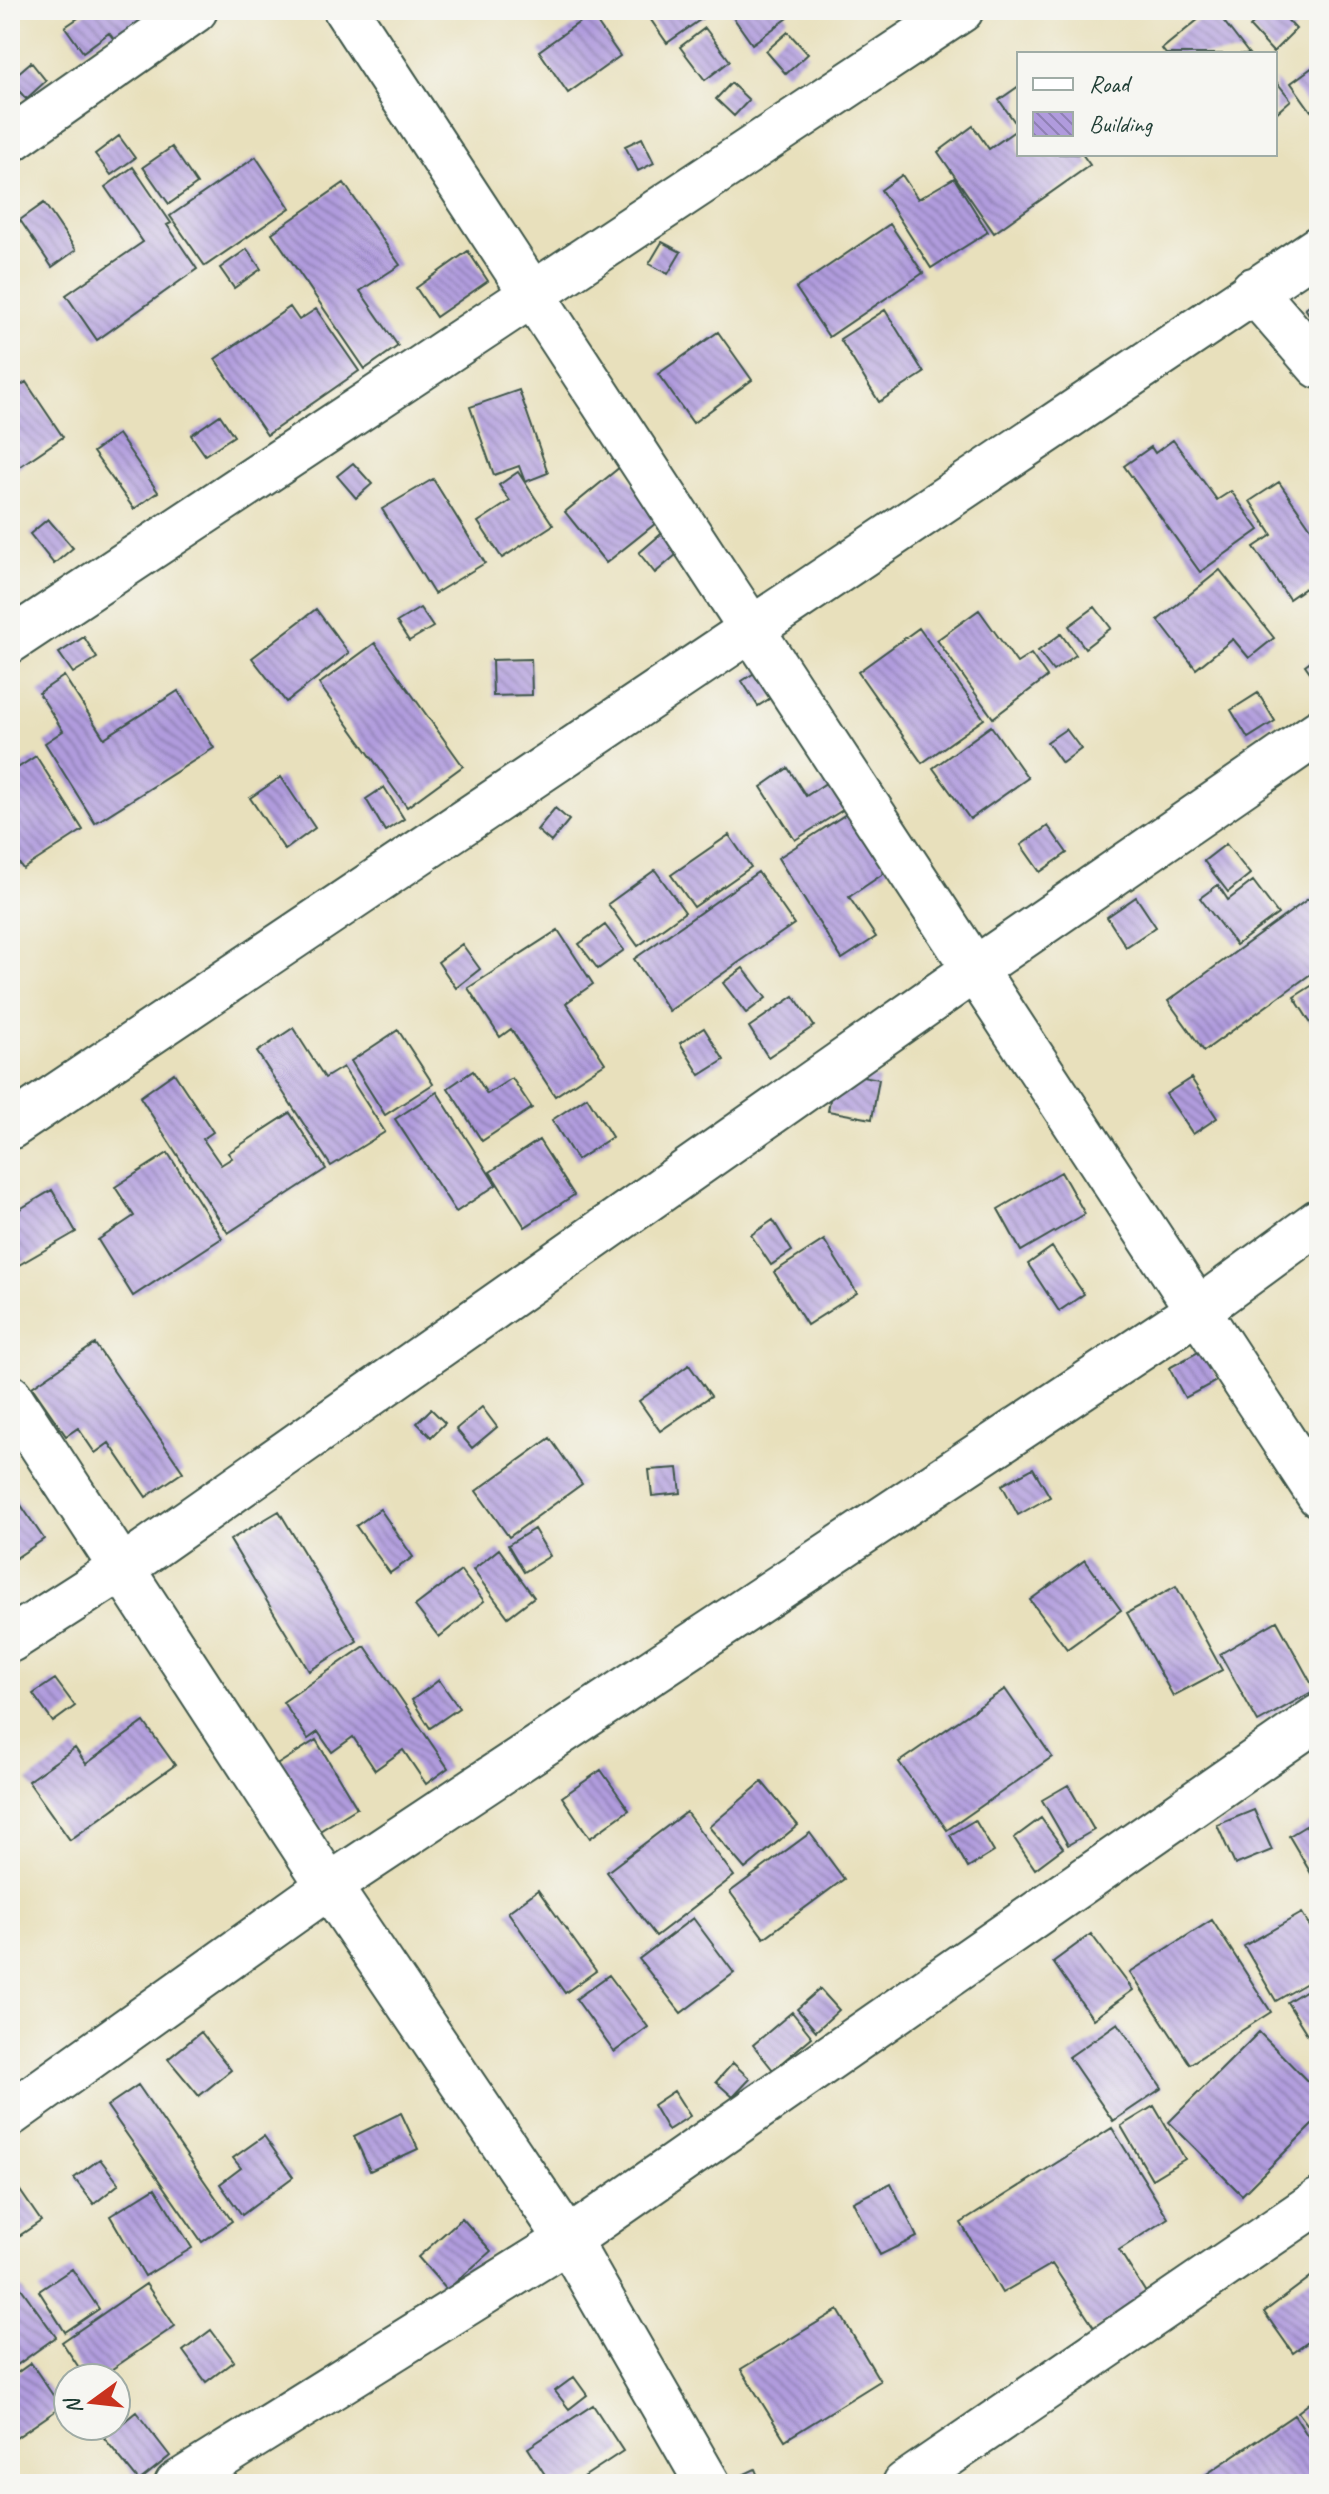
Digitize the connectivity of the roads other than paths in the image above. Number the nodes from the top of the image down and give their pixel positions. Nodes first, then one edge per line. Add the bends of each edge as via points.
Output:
1 (195, 10) edge
2 (346, 10) edge
3 (961, 10) edge
4 (10, 140) edge
5 (1319, 248) edge
6 (1253, 290) junction
7 (531, 294) junction
8 (1319, 366) edge
9 (751, 630) junction
10 (10, 641) edge
11 (1319, 732) edge
12 (974, 970) junction
13 (10, 1127) edge
14 (1319, 1221) edge
15 (1198, 1310) junction
16 (10, 1397) edge
17 (1319, 1495) edge
18 (124, 1567) junction
19 (10, 1640) edge
20 (1319, 1717) edge
21 (329, 1886) junction
22 (10, 2114) edge
23 (1319, 2201) edge
24 (568, 2240) junction
25 (177, 2484) edge
26 (708, 2484) edge
27 (905, 2484) edge

1 - 4 street
2 - 7 street
3 - 7 street
5 - 6 street
6 - 8 street
6 - 9 street
7 - 9 street
7 - 10 street
9 - 12 street
9 - 13 street
11 - 12 street
12 - 15 street
12 - 18 street
14 - 15 street
15 - 17 street
15 - 21 street
16 - 18 street
18 - 19 street
18 - 21 street
20 - 24 street
21 - 22 street
21 - 24 street
23 - 27 street
24 - 25 street
24 - 26 street

